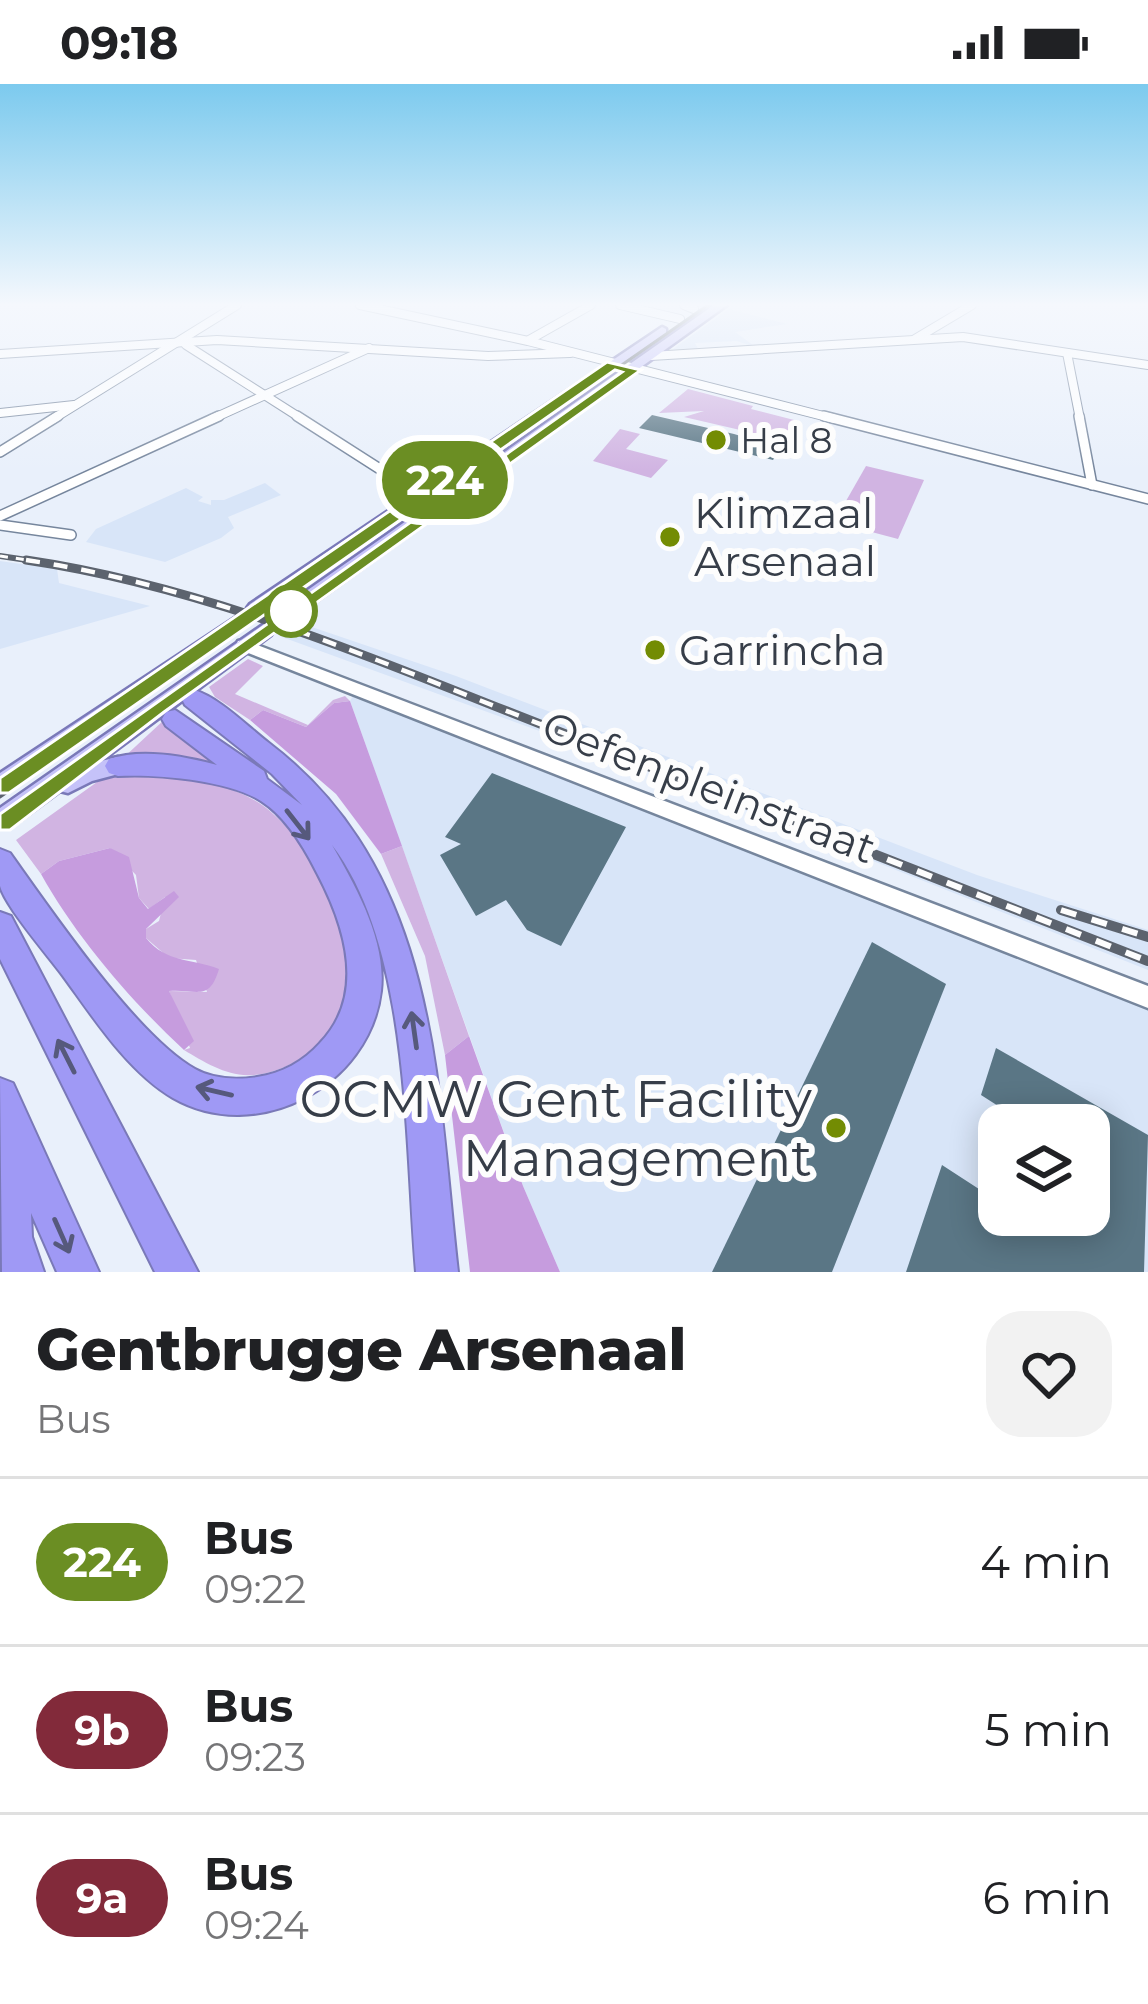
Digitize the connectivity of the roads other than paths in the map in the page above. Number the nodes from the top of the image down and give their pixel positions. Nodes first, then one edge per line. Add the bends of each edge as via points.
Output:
1 (147, 360) edge
2 (214, 360) edge
3 (345, 360) edge
4 (596, 360) edge
5 (618, 360) edge
6 (646, 360) edge
7 (1068, 360) edge
8 (612, 365) junction
9 (634, 370) junction
10 (267, 397) junction
11 (75, 405) junction
12 (0, 413) edge
13 (0, 452) edge
14 (1092, 485) junction
15 (422, 496) junction
16 (1148, 499) edge
17 (0, 520) edge
18 (71, 535) dead end
19 (244, 645) junction
20 (168, 701) junction
21 (118, 766) joint
22 (0, 785) edge
23 (267, 790) junction
24 (0, 862) edge
25 (1, 928) edge
26 (1148, 997) edge
27 (6, 1110) edge
28 (23, 1272) edge
29 (78, 1272) edge
30 (177, 1272) edge
31 (436, 1272) edge

1 - 11 street
2 - 10 street
3 - 10 street
4 - 8 street
5 - 8 main road
6 - 9 main road
7 - 14 street
8 - 9 street
8 - 15 main road
9 - 14 street
9 - 19 main road
10 - 15 street
10 - 17 street
11 - 12 street
11 - 13 street
14 - 16 street
15 - 20 main road via 248,615
17 - 18 street
19 - 20 main road
19 - 26 street, Oefenpleinstraat
20 - 21 main road via 4,818 35,808 86,773
20 - 22 main road
20 - 23 highway
31 -> 20 highway via 421,1078 406,979 381,909 347,842 308,793
21 - 23 highway via 201,767
23 -> 24 highway via 346,896 364,954 357,1022 322,1068 284,1091 255,1098 187,1085 140,1045
30 -> 25 highway
27 - 28 highway via 11,1237
27 -> 29 highway

